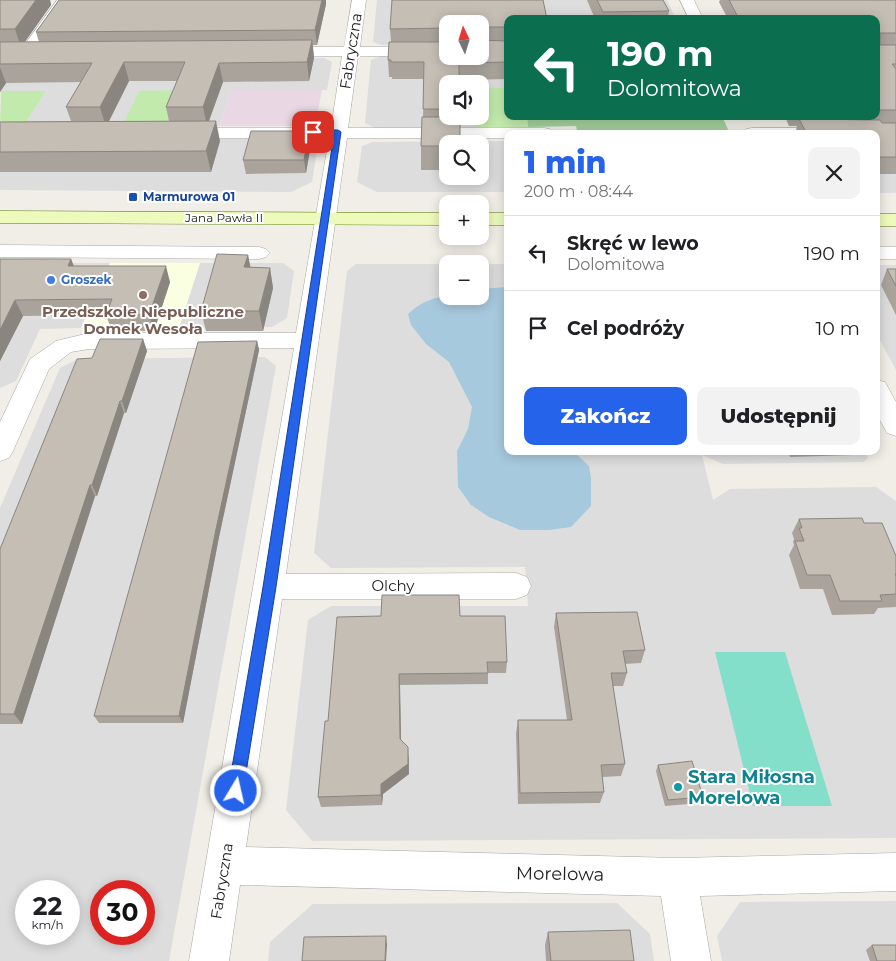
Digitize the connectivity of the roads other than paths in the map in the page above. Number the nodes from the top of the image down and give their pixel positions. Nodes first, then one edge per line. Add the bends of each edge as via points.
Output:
1 (64, 0) edge
2 (359, 0) edge
3 (687, 0) edge
4 (694, 15) edge
5 (439, 51) edge
6 (260, 52) edge
7 (350, 52) junction
8 (9, 54) edge
9 (26, 54) junction
10 (46, 54) edge
11 (338, 132) junction
12 (880, 132) edge
13 (896, 132) edge
14 (159, 133) edge
15 (504, 133) edge
16 (0, 217) edge
17 (325, 218) junction
18 (439, 219) edge
19 (489, 219) edge
20 (504, 219) edge
21 (880, 220) edge
22 (896, 220) edge
23 (0, 251) edge
24 (259, 252) dead end
25 (880, 253) edge
26 (896, 253) edge
27 (306, 340) junction
28 (883, 390) edge
29 (896, 428) edge
30 (0, 451) edge
31 (516, 586) dead end
32 (269, 587) junction
33 (224, 866) junction
34 (896, 872) edge
35 (677, 877) junction
36 (209, 961) edge
37 (691, 961) edge

1 - 9 street
2 - 7 street, Fabryczna
3 - 4 street
5 - 7 street
6 - 7 street
7 - 11 street, Fabryczna
8 - 9 street
9 - 10 street
11 - 14 street
11 - 15 street
11 - 17 street, Fabryczna
12 - 13 street
16 - 17 street, Jana Pawła II
17 - 18 street, Jana Pawła II
17 - 27 street, Fabryczna
19 - 20 street
21 - 22 street
23 - 24 street
25 - 26 street
27 - 30 street via 89,341 64,346 39,365
27 - 32 street, Fabryczna
28 - 29 street
31 - 32 street, Olchy
32 - 33 street, Fabryczna
33 - 35 street, Morelowa
33 - 36 street, Fabryczna
34 - 35 street, Morelowa
35 - 37 street

